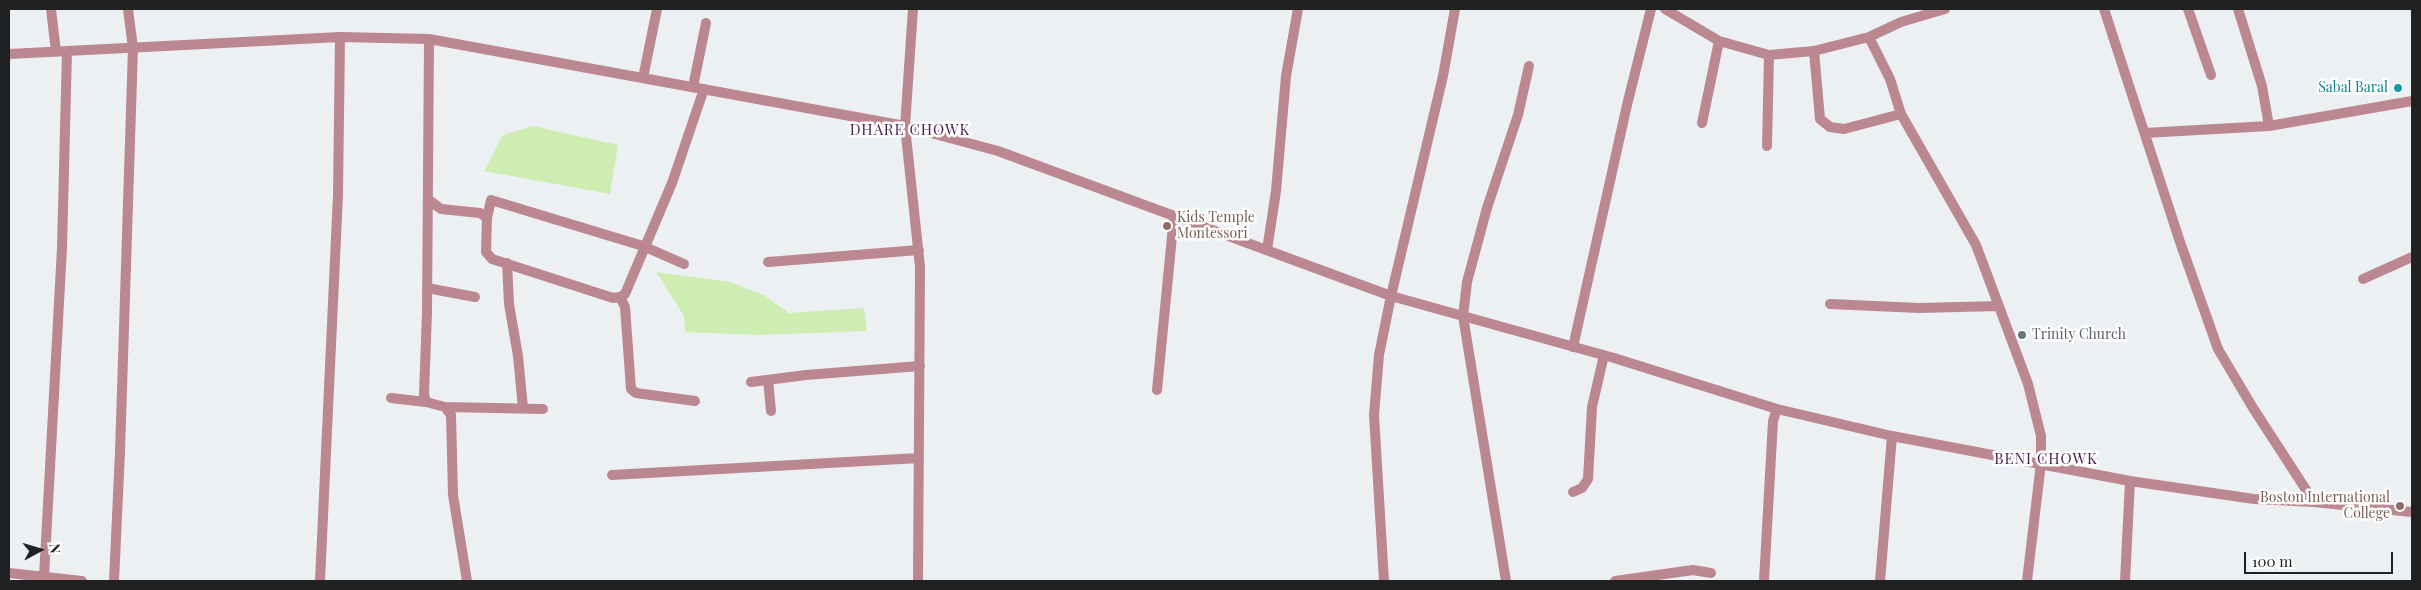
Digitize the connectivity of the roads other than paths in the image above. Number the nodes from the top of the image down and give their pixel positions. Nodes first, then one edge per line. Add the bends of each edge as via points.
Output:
1 (51, 9) edge
2 (128, 9) edge
3 (657, 9) edge
4 (913, 9) edge
5 (1298, 9) edge
6 (1455, 9) edge
7 (1651, 9) edge
8 (1664, 9) edge
9 (1945, 9) edge
10 (2104, 9) edge
11 (2188, 9) edge
12 (2238, 9) edge
13 (706, 23) dead end
14 (340, 37) junction
15 (1869, 37) junction
16 (429, 39) junction
17 (1719, 41) junction
18 (133, 48) junction
19 (1814, 51) junction
20 (61, 52) junction
21 (9, 54) edge
22 (1769, 55) junction
23 (1529, 66) dead end
24 (2212, 75) dead end
25 (643, 78) junction
26 (698, 88) junction
27 (2412, 101) edge
28 (1902, 114) junction
29 (1702, 123) dead end
30 (905, 126) junction
31 (2269, 126) junction
32 (2145, 133) junction
33 (1766, 146) dead end
34 (429, 200) junction
35 (1174, 216) junction
36 (487, 218) junction
37 (646, 247) junction
38 (919, 250) junction
39 (1267, 250) junction
40 (2412, 256) edge
41 (768, 262) dead end
42 (507, 263) junction
43 (684, 264) dead end
44 (2363, 279) dead end
45 (428, 288) junction
46 (1391, 296) junction
47 (476, 297) dead end
48 (620, 297) junction
49 (1830, 304) dead end
50 (1999, 306) junction
51 (1463, 316) junction
52 (1573, 347) junction
53 (1604, 355) junction
54 (920, 366) junction
55 (768, 380) junction
56 (750, 382) dead end
57 (1158, 390) dead end
58 (391, 398) dead end
59 (695, 401) dead end
60 (426, 402) junction
61 (445, 407) junction
62 (523, 408) junction
63 (1777, 408) junction
64 (543, 409) dead end
65 (771, 411) dead end
66 (1892, 436) junction
67 (919, 458) junction
68 (2041, 463) junction
69 (612, 475) dead end
70 (2130, 481) junction
71 (1573, 492) dead end
72 (2314, 502) junction
73 (2412, 512) edge
74 (1711, 572) dead end
75 (9, 573) edge
76 (44, 577) junction
77 (82, 581) edge
78 (114, 581) edge
79 (320, 581) edge
80 (467, 581) edge
81 (918, 581) edge
82 (1384, 581) edge
83 (1506, 581) edge
84 (1615, 581) edge
85 (1764, 581) edge
86 (1880, 581) edge
87 (2027, 581) edge
88 (2125, 581) edge

1 - 20 street
2 - 18 street
3 - 25 street
4 - 30 street
5 - 39 street via 1286,76 1276,191
6 - 46 street via 1443,76
7 - 52 street
8 - 17 street
9 - 15 street via 1900,22
10 - 32 street
11 - 24 street
12 - 31 street via 2262,86
13 - 26 street
14 - 16 street
14 - 18 street
14 - 79 street via 338,195
15 - 19 street
15 - 28 street via 1890,78
16 - 25 street
16 - 34 street
17 - 22 street
17 - 29 street
18 - 20 street
18 - 78 street
19 - 22 street
19 - 28 street via 1820,119 1830,127 1844,128
20 - 21 street
20 - 76 street via 62,258
22 - 33 street
23 - 51 street via 1518,115 1468,282
25 - 26 street
26 - 30 street
26 - 37 street via 672,183
27 - 31 street
28 - 50 street via 1969,232
30 - 35 street via 998,151
30 - 38 street
31 - 32 street
32 - 72 street via 2218,349
34 - 36 street via 441,209 480,213
34 - 45 street
35 - 39 street
35 - 57 street
36 - 37 street via 492,200
36 - 42 street via 486,252 492,259
37 - 43 street
37 - 48 street via 625,294
38 - 41 street
38 - 54 street
39 - 46 street
40 - 44 street
42 - 48 street via 613,298
42 - 62 street via 509,304
45 - 47 street
45 - 60 street
46 - 51 street
46 - 82 street via 1380,355 1374,415
48 - 59 street via 625,307 631,389 636,393
49 - 50 street via 1919,308
50 - 68 street via 2028,384 2041,436
51 - 52 street
51 - 83 street
52 - 53 street
53 - 63 street
53 - 71 street via 1592,407 1588,479 1582,488
54 - 55 street
54 - 67 street
55 - 56 street
55 - 65 street
58 - 60 street
60 - 61 street
61 - 62 street
61 - 80 street via 451,415 454,495
62 - 64 street
63 - 66 street
63 - 85 street via 1772,430
66 - 68 street
66 - 86 street
67 - 69 street
67 - 81 street
68 - 70 street
68 - 87 street
70 - 72 street via 2254,498
70 - 88 street
72 - 73 street
74 - 84 street via 1693,570
75 - 76 street
76 - 77 street

